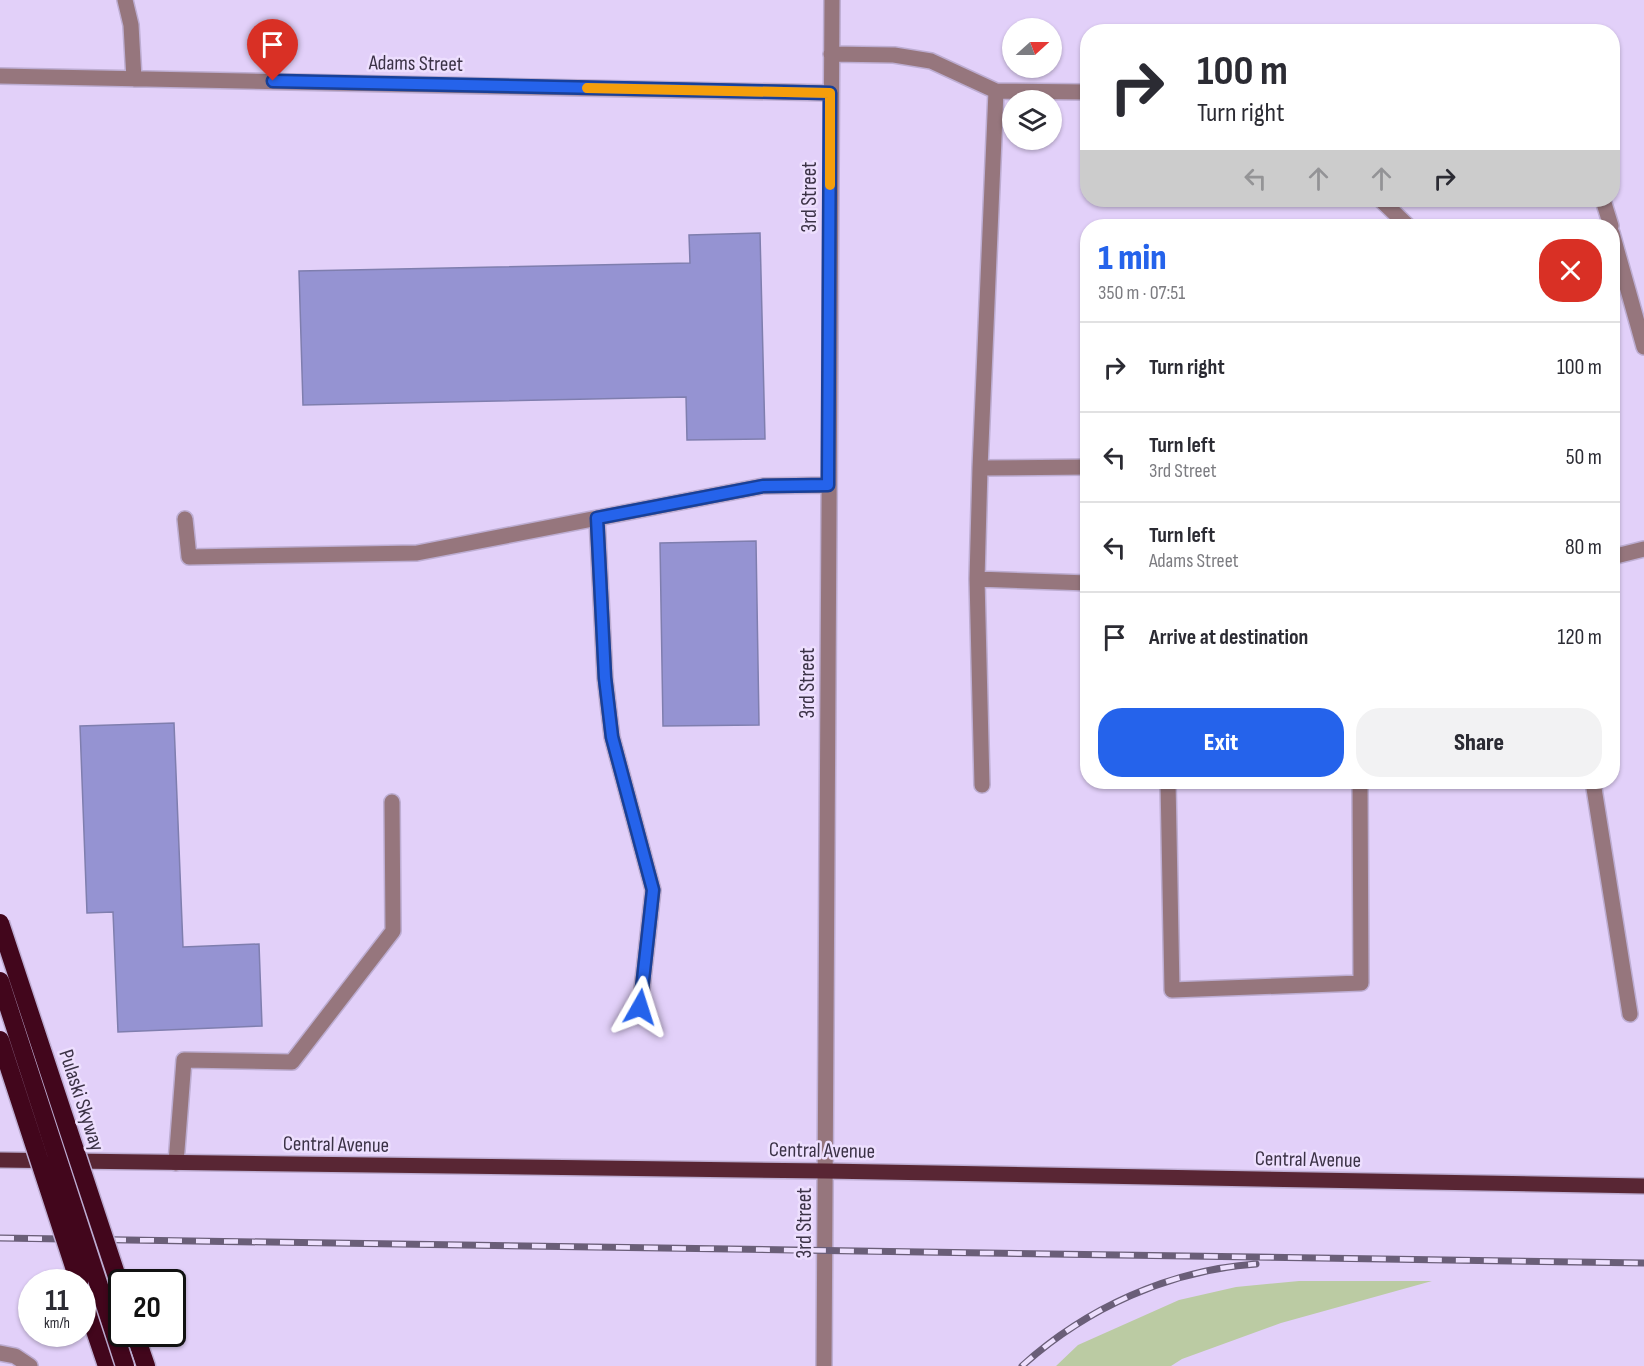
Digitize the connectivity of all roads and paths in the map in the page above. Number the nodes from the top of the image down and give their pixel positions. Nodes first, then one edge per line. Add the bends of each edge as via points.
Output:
1 (125, 0) edge
2 (832, 0) edge
3 (831, 54) junction
4 (0, 76) edge
5 (134, 79) junction
6 (996, 91) junction
7 (1080, 92) edge
8 (830, 93) junction
9 (1388, 207) edge
10 (1401, 219) edge
11 (1620, 262) edge
12 (1644, 347) edge
13 (1080, 466) edge
14 (980, 468) junction
15 (828, 485) junction
16 (597, 518) junction
17 (185, 519) dead end
18 (1644, 549) edge
19 (1620, 555) edge
20 (977, 579) junction
21 (1080, 583) edge
22 (982, 785) dead end
23 (1168, 789) edge
24 (1360, 789) edge
25 (1594, 789) edge
26 (392, 802) dead end
27 (0, 922) edge
28 (0, 981) edge
29 (640, 1007) dead end
30 (1630, 1014) dead end
31 (0, 1040) edge
32 (0, 1160) edge
33 (177, 1163) junction
34 (826, 1171) junction
35 (1644, 1186) edge
36 (76, 1269) edge
37 (114, 1269) edge
38 (96, 1333) edge
39 (139, 1347) edge
40 (0, 1353) edge
41 (30, 1366) edge
42 (107, 1366) edge
43 (125, 1366) edge
44 (146, 1366) edge
45 (824, 1366) edge

1 - 5 street via 131,25
2 - 3 street, 3rd Street
3 - 6 street via 894,55 931,61
3 - 8 street, 3rd Street
4 - 5 street, Adams Street
5 - 8 street, Adams Street
6 - 7 street
6 - 14 street
8 - 15 street, 3rd Street
9 - 10 street
11 - 12 street
13 - 14 street
14 - 20 street
15 - 16 street via 763,486
15 - 34 street, 3rd Street
16 - 17 street via 417,553 189,557
16 - 29 street via 612,737 653,890
18 - 19 street
20 - 21 street
20 - 22 street
23 - 24 street via 1172,990 1361,983
25 - 30 street
26 - 33 street via 393,931 292,1062 184,1060
27 - 37 highway, Pulaski Skyway, bridge
28 - 43 highway, bridge
31 - 36 highway, bridge
32 - 33 main road, Central Avenue
33 - 34 main road, Central Avenue
34 - 35 main road, Central Avenue
34 - 45 street, 3rd Street
38 - 42 highway
39 - 44 highway
40 - 41 street via 15,1356

